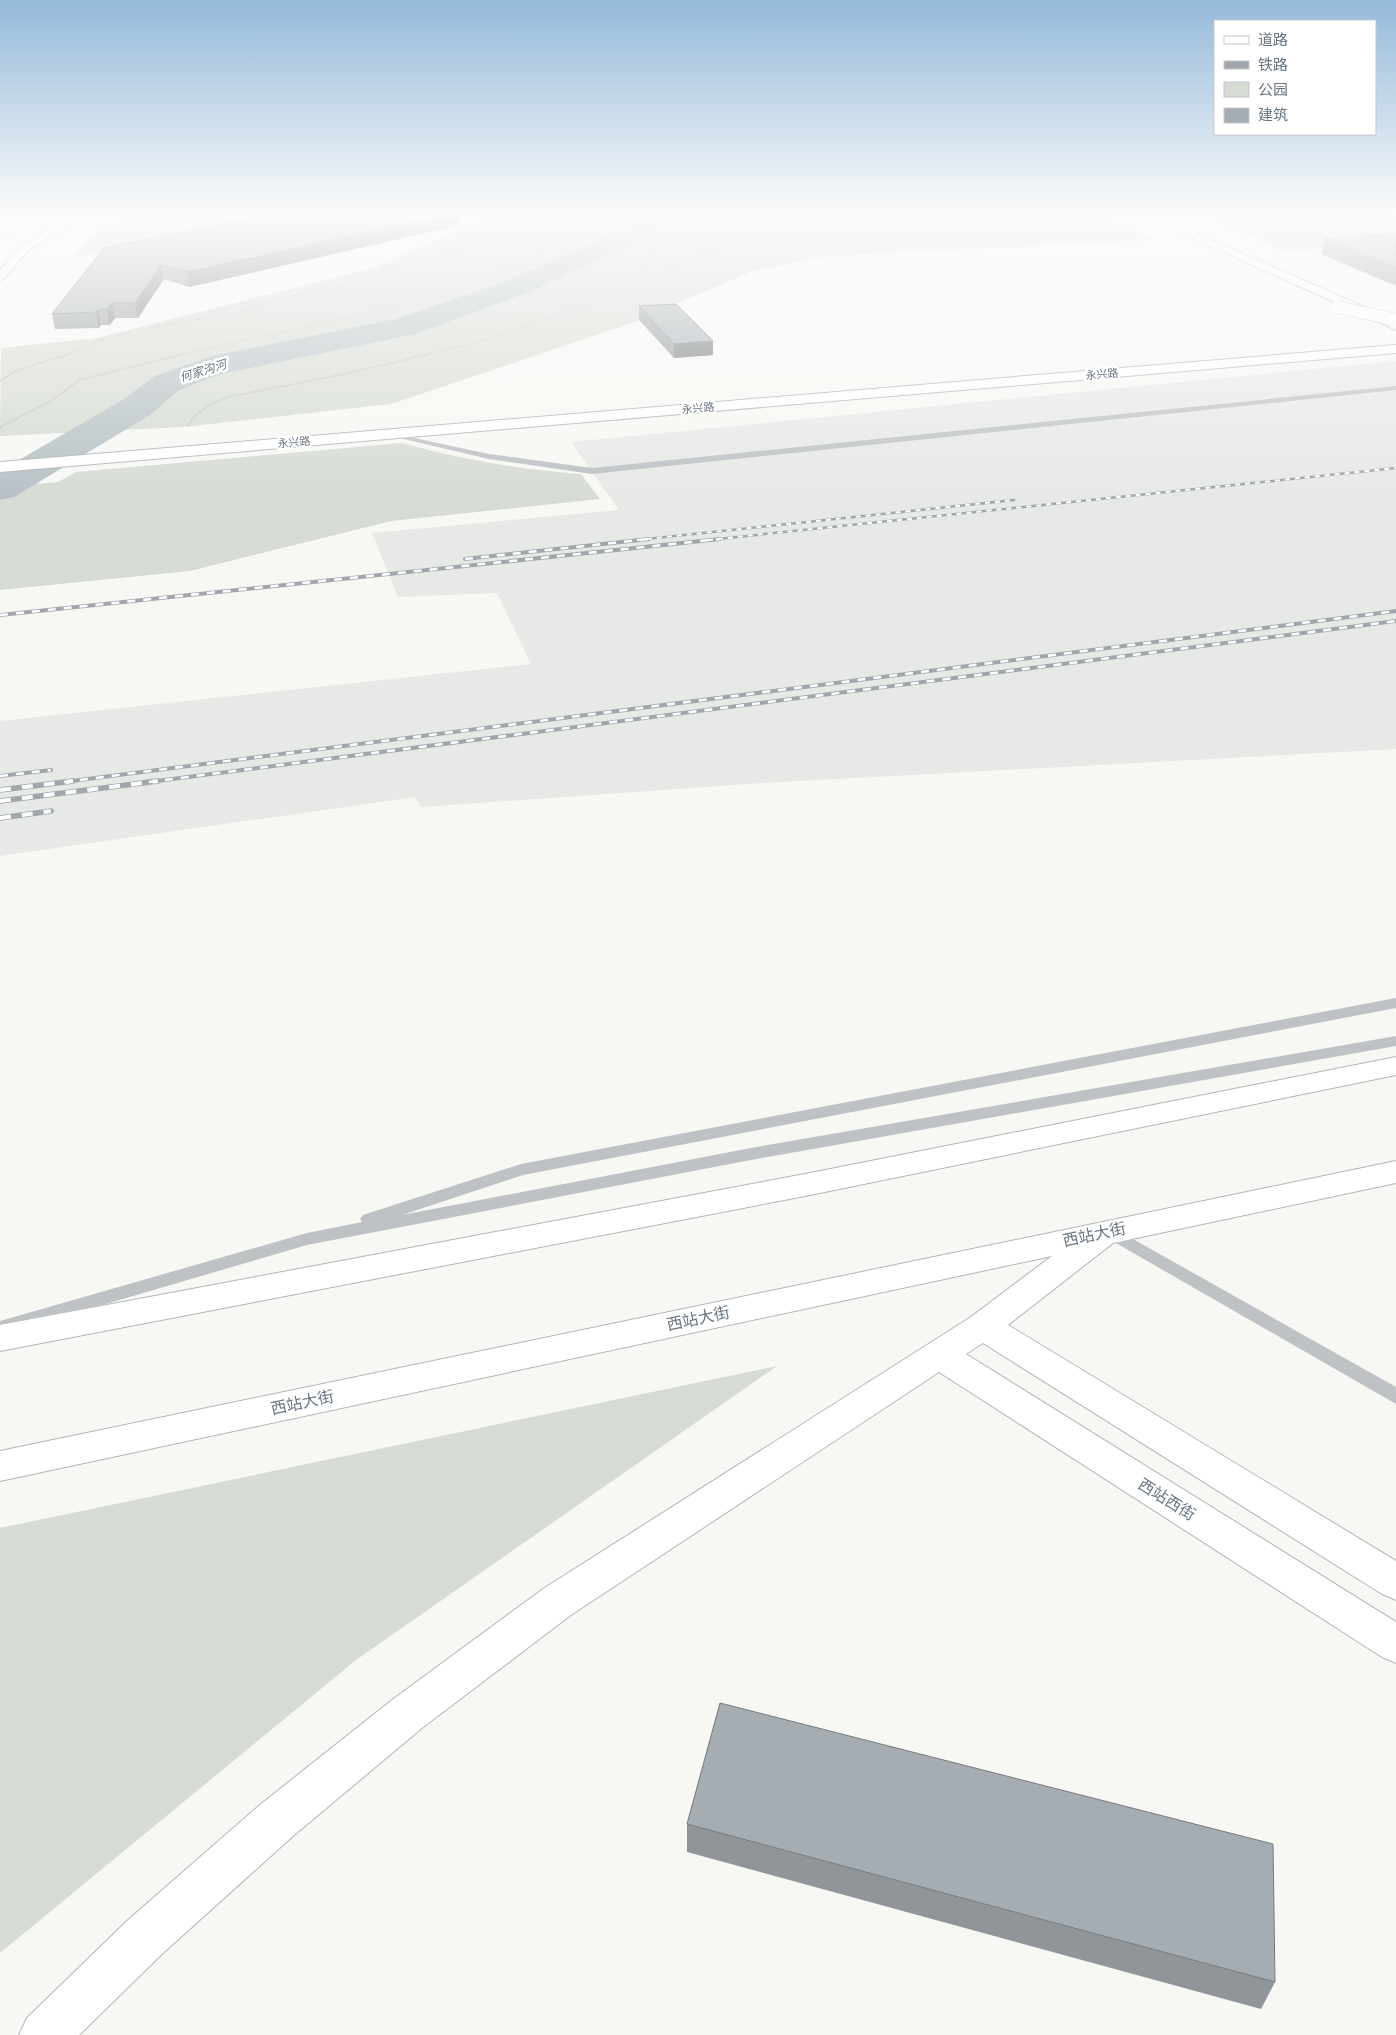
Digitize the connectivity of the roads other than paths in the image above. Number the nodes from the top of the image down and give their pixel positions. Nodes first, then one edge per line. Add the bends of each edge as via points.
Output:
1 (1338, 307) edge
2 (1353, 307) edge
3 (1382, 307) edge
4 (1396, 313) edge
5 (1396, 320) edge
6 (1396, 326) edge
7 (1396, 341) edge
8 (1396, 350) edge
9 (1396, 388) edge
10 (386, 434) junction
11 (0, 455) edge
12 (0, 467) edge
13 (1396, 1003) edge
14 (1396, 1040) edge
15 (1396, 1066) edge
16 (1396, 1172) edge
17 (1108, 1231) junction
18 (306, 1239) junction
19 (983, 1326) junction
20 (0, 1328) edge
21 (0, 1338) edge
22 (938, 1354) junction
23 (1396, 1396) edge
24 (0, 1466) edge
25 (1396, 1582) edge
26 (1396, 1644) edge
27 (44, 2035) edge

1 - 5 main road, bridge
2 - 6 main road
3 - 4 main road
7 - 11 main road, 永兴路
8 - 10 main road, 永兴路
9 - 10 lane via 592,471 470,454
10 - 12 main road, 永兴路
13 - 18 lane via 521,1170
14 - 18 lane via 751,1154
15 - 21 main road via 805,1185
16 - 17 main road, 西站大街
17 - 19 main road
17 - 23 lane
17 - 24 main road, 西站大街
18 - 20 lane
19 - 22 main road
19 - 25 main road
22 - 26 main road, 西站西街
22 - 27 main road via 557,1602 407,1714 277,1820 146,1937

